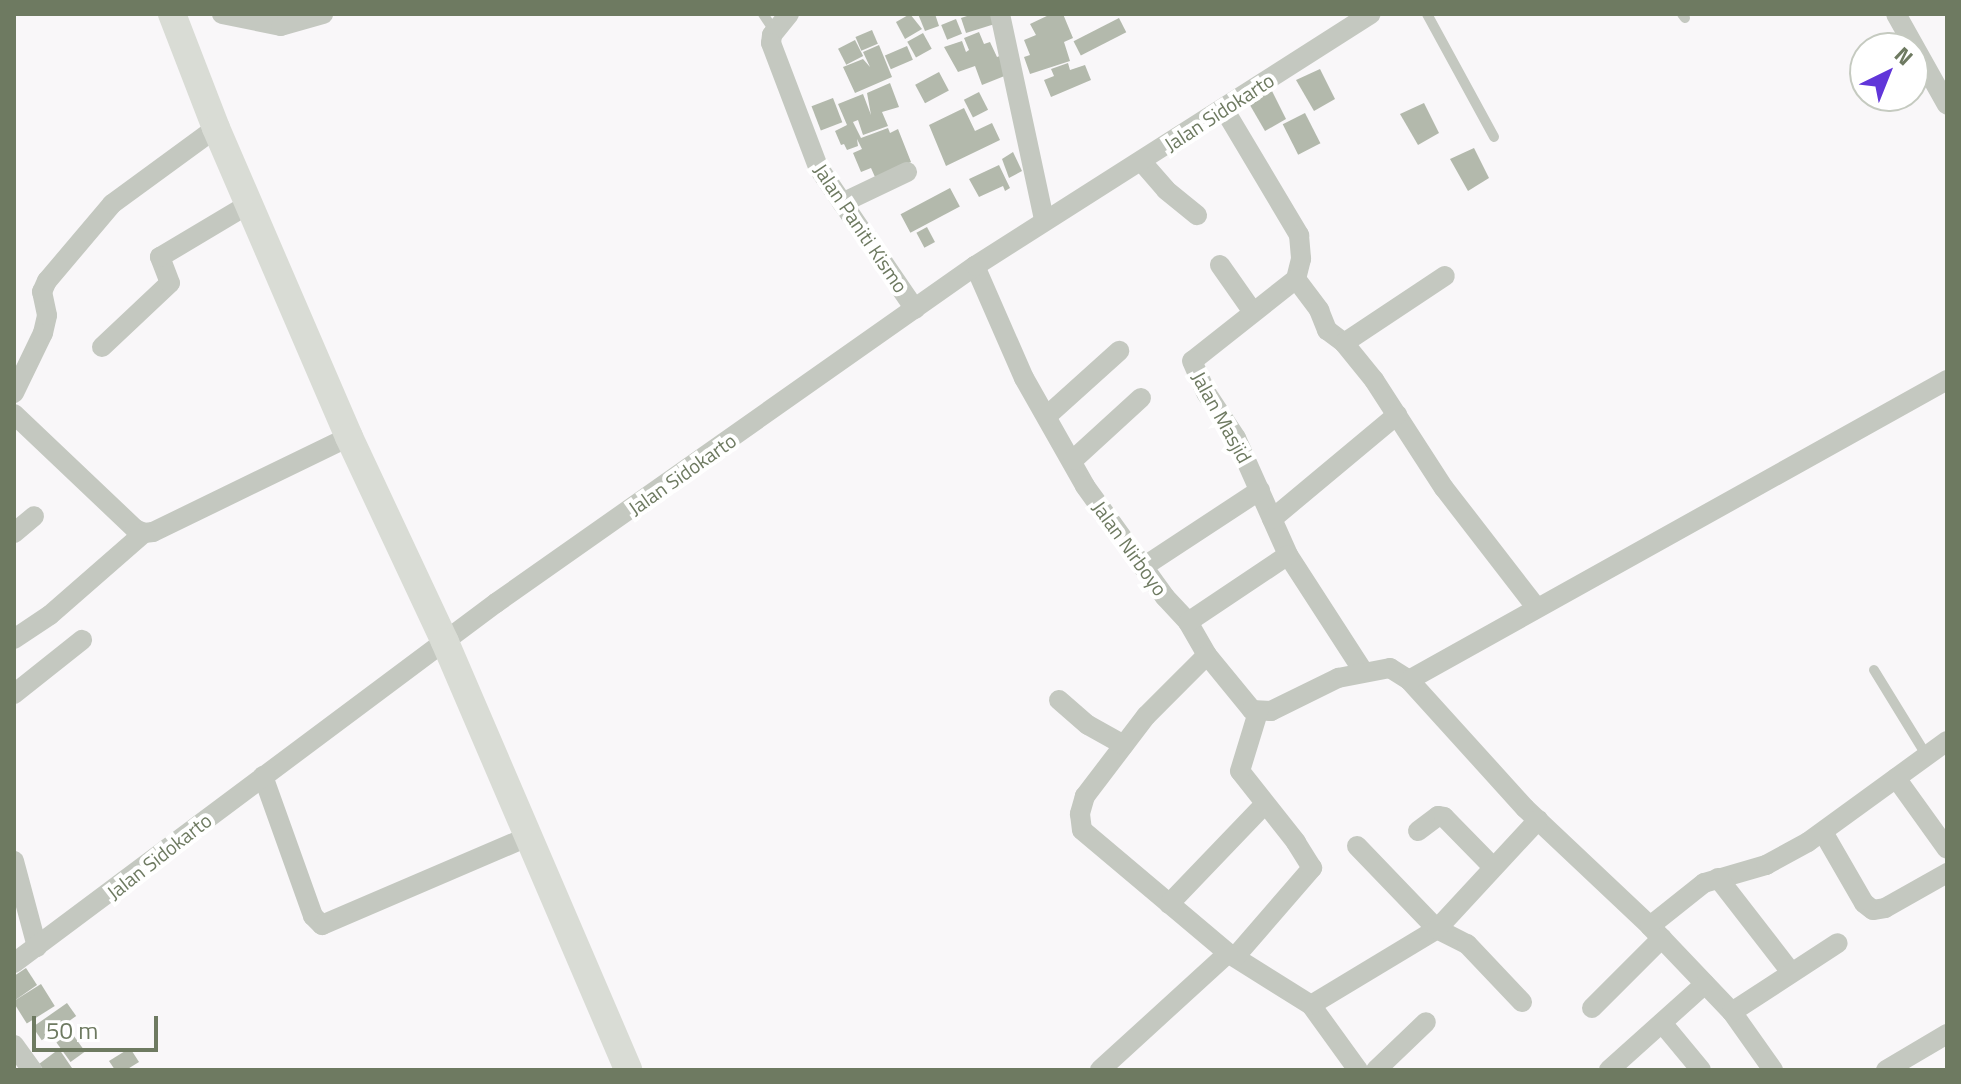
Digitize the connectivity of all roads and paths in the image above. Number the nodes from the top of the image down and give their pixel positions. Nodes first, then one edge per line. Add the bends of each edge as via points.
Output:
1 (172, 14) edge
2 (222, 14) edge
3 (323, 14) edge
4 (763, 14) edge
5 (789, 14) edge
6 (1000, 14) edge
7 (1427, 14) edge
8 (1896, 14) edge
9 (1364, 16) edge
10 (775, 32) junction
11 (1947, 105) edge
12 (1224, 109) junction
13 (216, 128) junction
14 (1494, 137) dead end
15 (1141, 161) junction
16 (907, 172) dead end
17 (842, 203) junction
18 (249, 204) junction
19 (1197, 215) dead end
20 (1044, 219) junction
21 (1220, 265) dead end
22 (975, 266) junction
23 (1445, 276) dead end
24 (1296, 279) junction
25 (915, 309) junction
26 (1253, 312) junction
27 (1344, 343) junction
28 (102, 347) dead end
29 (1119, 351) dead end
30 (1947, 380) edge
31 (14, 393) edge
32 (1141, 398) dead end
33 (14, 414) edge
34 (1048, 415) junction
35 (1397, 415) junction
36 (349, 437) junction
37 (1073, 460) junction
38 (1260, 490) junction
39 (34, 516) dead end
40 (1272, 519) junction
41 (14, 533) edge
42 (144, 533) junction
43 (1288, 555) junction
44 (1143, 567) junction
45 (1536, 607) junction
46 (1188, 622) junction
47 (14, 639) edge
48 (82, 640) dead end
49 (445, 642) junction
50 (1207, 655) junction
51 (1874, 670) dead end
52 (1363, 671) junction
53 (1409, 680) junction
54 (14, 694) edge
55 (1059, 700) dead end
56 (1258, 712) junction
57 (1947, 741) edge
58 (1124, 745) junction
59 (1927, 756) junction
60 (263, 776) junction
61 (1896, 778) junction
62 (1264, 805) junction
63 (1538, 820) junction
64 (1418, 831) dead end
65 (1823, 832) junction
66 (527, 837) junction
67 (1357, 846) dead end
68 (1947, 849) edge
69 (14, 861) edge
70 (1493, 867) junction
71 (1947, 873) edge
72 (1718, 878) junction
73 (1169, 904) junction
74 (1437, 929) junction
75 (1656, 932) junction
76 (1838, 943) dead end
77 (37, 947) junction
78 (1232, 955) junction
79 (14, 963) edge
80 (1791, 972) junction
81 (1705, 984) junction
82 (1522, 1002) dead end
83 (1311, 1005) junction
84 (1592, 1008) dead end
85 (1732, 1012) junction
86 (1426, 1022) dead end
87 (1662, 1023) junction
88 (1947, 1034) edge
89 (14, 1045) edge
90 (32, 1070) edge
91 (628, 1070) edge
92 (1100, 1070) edge
93 (1358, 1070) edge
94 (1376, 1070) edge
95 (1609, 1070) edge
96 (1701, 1070) edge
97 (1773, 1070) edge
98 (1886, 1070) edge

1 - 13 main road
2 - 3 street via 281,26
4 - 10 lane
5 - 10 street
6 - 20 street
7 - 14 lane
8 - 11 street
9 - 12 street, Jalan Sidokarto
10 - 17 street, Jalan Paniti Kismo via 771,43 794,108 818,167
12 - 15 street, Jalan Sidokarto
12 - 24 street via 1299,235
13 - 18 main road
13 - 31 street via 112,204 47,281 42,292 47,315 43,333
15 - 19 street
15 - 20 street, Jalan Sidokarto
16 - 17 street
17 - 25 street, Jalan Paniti Kismo
18 - 28 street via 160,257 170,283
18 - 36 main road
20 - 22 street, Jalan Sidokarto
21 - 26 street
22 - 25 street, Jalan Sidokarto
22 - 34 street, Jalan Nirboyo via 1024,378
23 - 27 street
24 - 26 street, Jalan Masjid
24 - 27 street via 1327,330
25 - 49 street, Jalan Sidokarto
26 - 38 street, Jalan Masjid via 1192,361
27 - 35 street
29 - 34 street
30 - 45 street
32 - 37 street
33 - 42 street
34 - 37 street, Jalan Nirboyo
35 - 40 street
35 - 45 street via 1444,488
36 - 42 street
36 - 49 main road
37 - 44 street, Jalan Nirboyo via 1085,486
38 - 40 street, Jalan Masjid
38 - 44 street
39 - 41 street
40 - 43 street, Jalan Masjid
42 - 47 street via 59,608
43 - 46 street
43 - 52 street, Jalan Masjid
44 - 46 street, Jalan Nirboyo
45 - 53 street
46 - 50 street, Jalan Nirboyo
48 - 54 street
49 - 60 street, Jalan Sidokarto
49 - 66 main road
50 - 56 street, Jalan Nirboyo
50 - 58 street
51 - 59 lane
52 - 53 street via 1390,668
52 - 56 street
53 - 63 street
55 - 58 street via 1088,725
56 - 62 street via 1240,771
57 - 59 street
58 - 73 street via 1085,796 1082,830
59 - 61 street
60 - 66 street via 313,916 322,925
60 - 77 street, Jalan Sidokarto
61 - 65 street
61 - 68 street
62 - 73 street
62 - 78 street via 1309,862
63 - 70 street
63 - 75 street
64 - 70 street via 1444,817
65 - 71 street via 1873,910
65 - 72 street via 1766,865
66 - 91 main road
67 - 74 street
69 - 77 street
70 - 74 street
72 - 75 street via 1686,896
72 - 80 street
73 - 78 street
74 - 82 street via 1467,944
74 - 83 street
75 - 81 street
75 - 84 street
76 - 80 street
77 - 79 street, Jalan Sidokarto
78 - 83 street
78 - 92 street
80 - 85 street
81 - 85 street
81 - 87 street
83 - 93 street
85 - 97 street
86 - 94 street
87 - 95 street
87 - 96 street
88 - 98 street
89 - 90 street

